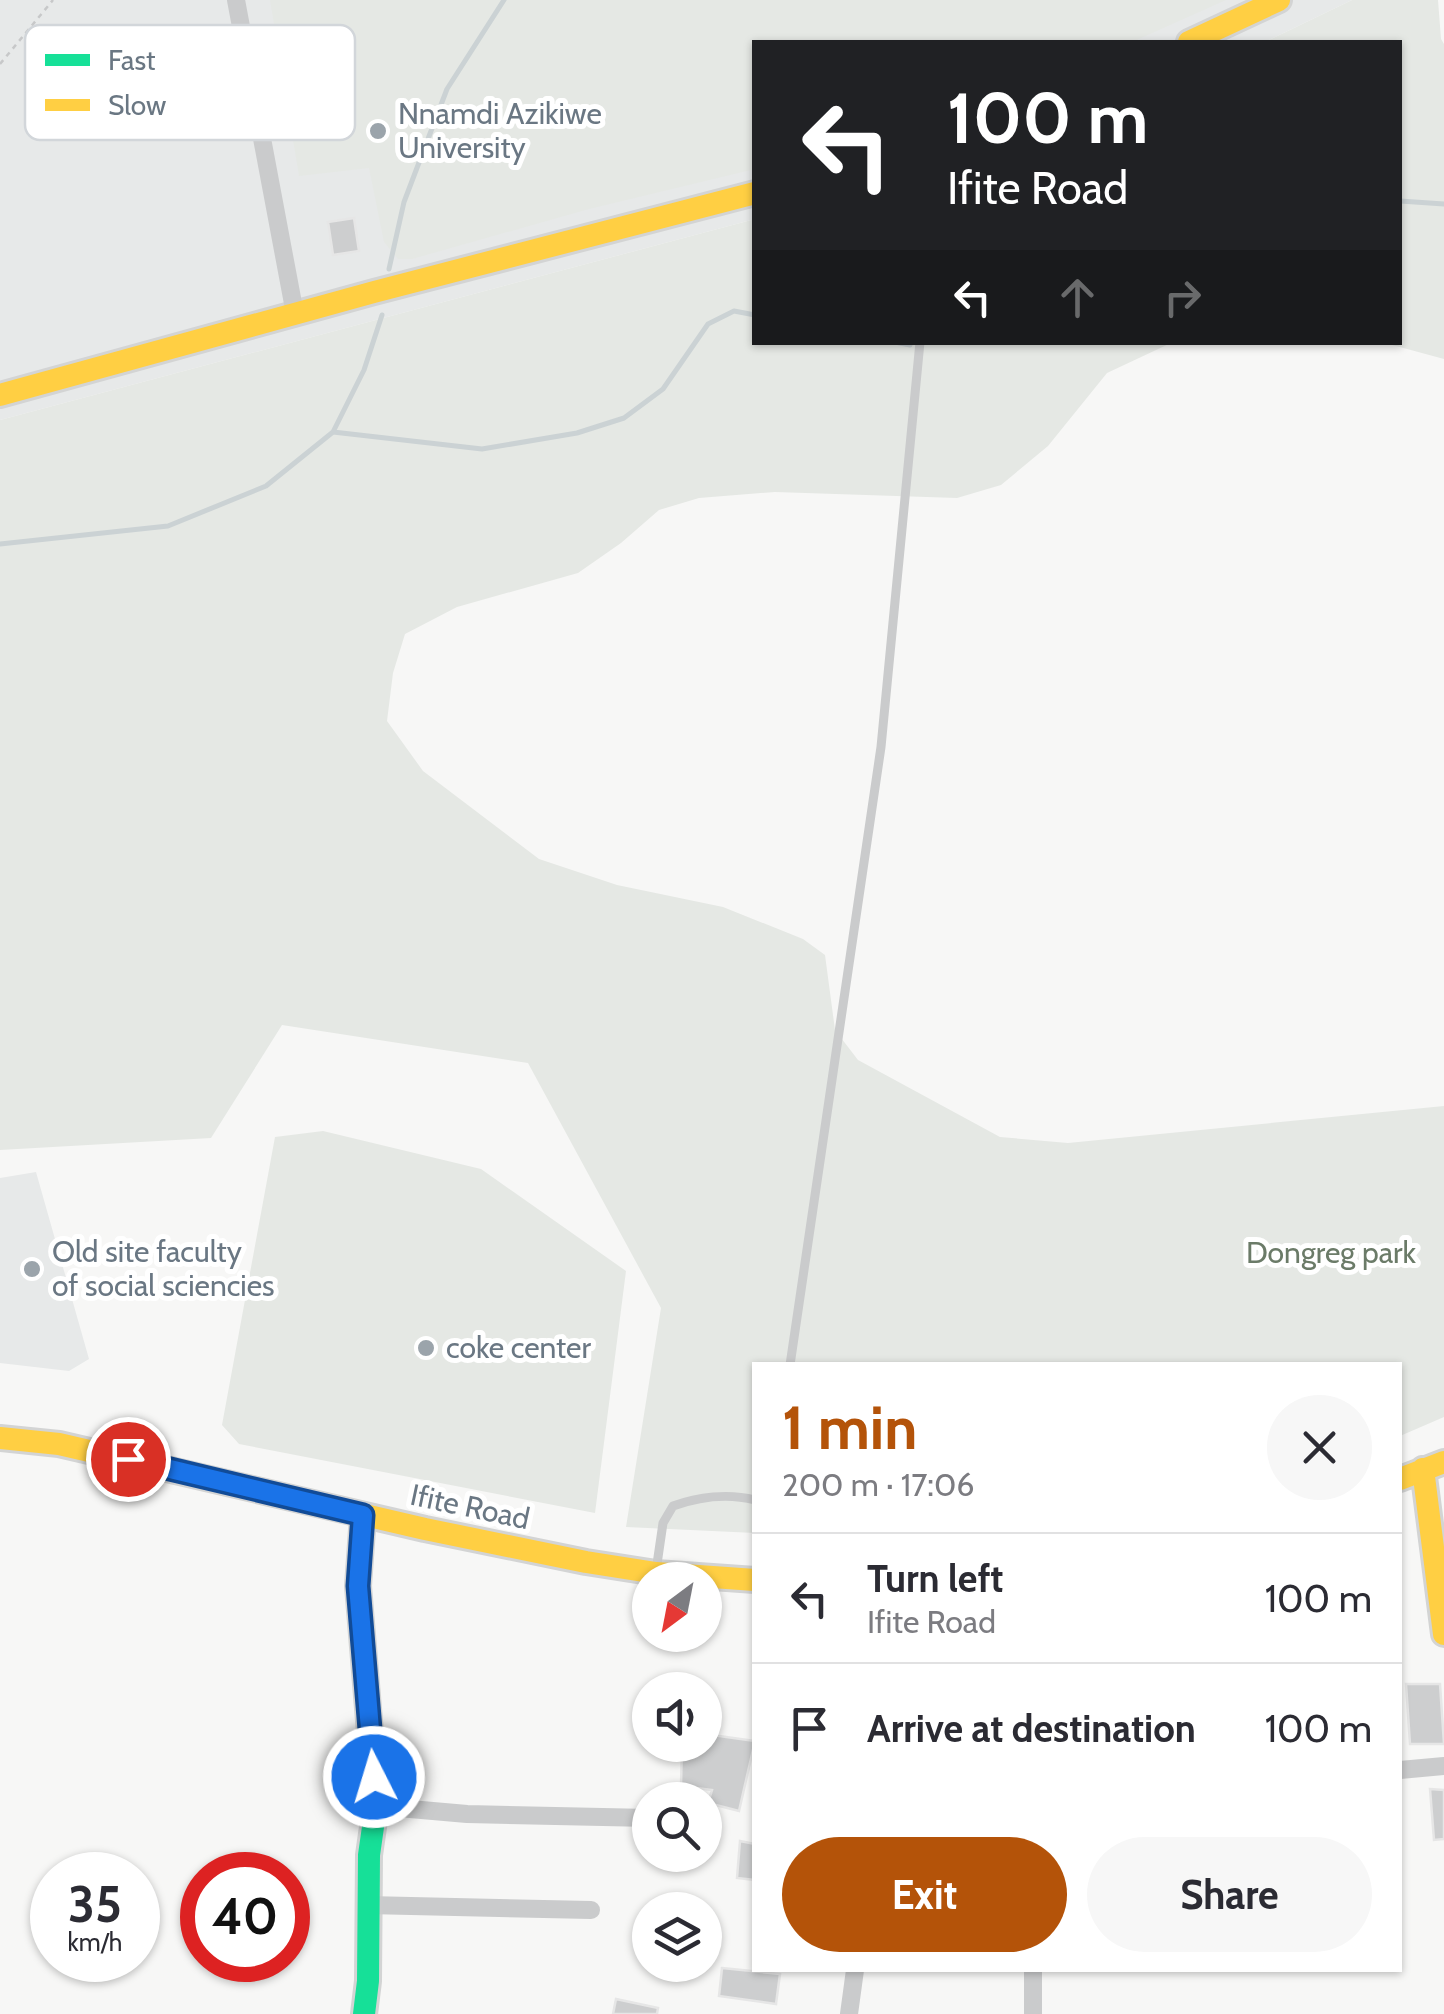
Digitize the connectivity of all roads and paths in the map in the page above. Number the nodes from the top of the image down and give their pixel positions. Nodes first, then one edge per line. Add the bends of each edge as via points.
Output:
1 (53, 0) edge
2 (236, 0) edge
3 (1279, 0) edge
4 (32, 25) edge
5 (241, 25) edge
6 (25, 34) edge
7 (1193, 40) edge
8 (0, 64) edge
9 (262, 140) edge
10 (752, 194) edge
11 (294, 314) junction
12 (920, 345) edge
13 (0, 395) edge
14 (790, 1362) edge
15 (0, 1438) edge
16 (1434, 1466) edge
17 (1402, 1478) edge
18 (752, 1499) edge
19 (363, 1515) junction
20 (658, 1562) edge
21 (632, 1569) edge
22 (722, 1578) edge
23 (752, 1580) edge
24 (1444, 1634) edge
25 (1444, 1766) edge
26 (1402, 1770) edge
27 (376, 1806) junction
28 (632, 1818) edge
29 (367, 1905) junction
30 (591, 1910) dead end
31 (855, 1972) edge
32 (1033, 1972) edge
33 (364, 2014) edge
34 (848, 2014) edge
35 (1033, 2014) edge

1 - 4 path
2 - 5 street
3 - 7 street
6 - 8 path
9 - 11 street
10 - 11 street
11 - 13 street
12 - 14 lane via 881,747
15 - 19 street, Ifite Road via 60,1444
16 - 17 street
16 - 24 street
18 - 20 lane via 694,1498 673,1506
19 - 21 street, Ifite Road
19 - 27 street via 358,1586
22 - 23 street, Ifite Road
25 - 26 street
27 - 28 street
27 - 29 street
29 - 30 street
29 - 33 street
31 - 34 street
32 - 35 street

